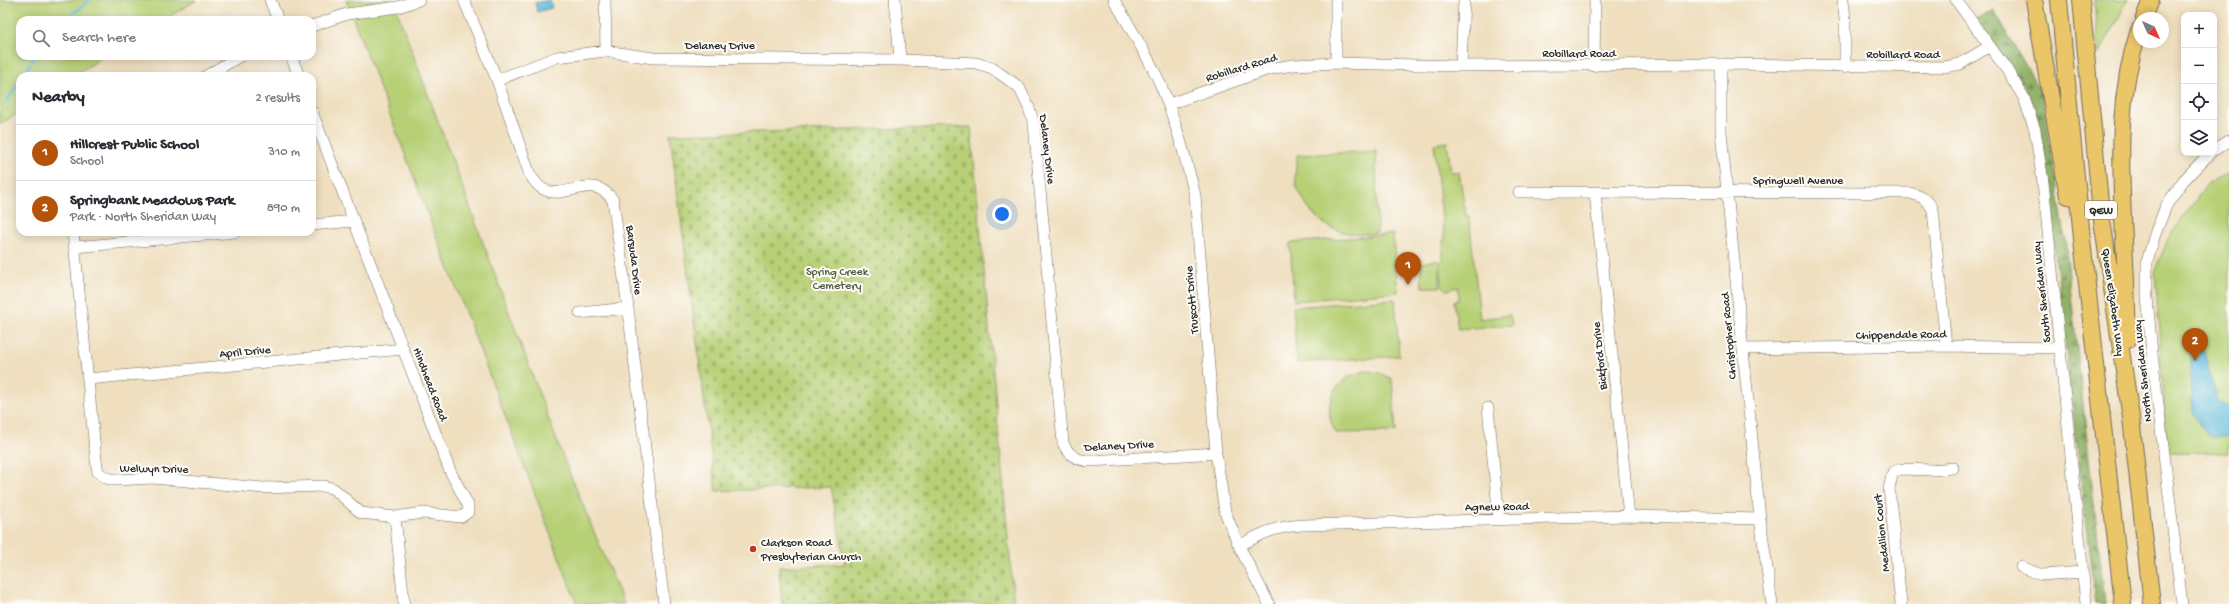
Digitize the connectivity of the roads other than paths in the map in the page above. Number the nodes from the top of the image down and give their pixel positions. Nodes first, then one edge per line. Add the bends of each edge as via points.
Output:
1 (270, 0) edge
2 (419, 0) edge
3 (464, 0) edge
4 (605, 0) edge
5 (894, 0) edge
6 (1114, 0) edge
7 (1336, 0) edge
8 (1464, 0) edge
9 (1594, 0) edge
10 (1843, 0) edge
11 (1956, 0) edge
12 (2034, 0) edge
13 (2059, 0) edge
14 (2081, 0) edge
15 (2151, 0) edge
16 (2146, 12) edge
17 (276, 16) edge
18 (316, 25) edge
19 (1990, 46) junction
20 (2133, 48) edge
21 (606, 51) junction
22 (233, 60) edge
23 (293, 60) edge
24 (900, 60) junction
25 (1336, 63) junction
26 (1720, 64) junction
27 (1461, 66) junction
28 (1594, 66) junction
29 (1845, 66) junction
30 (213, 72) edge
31 (297, 72) edge
32 (496, 80) junction
33 (1169, 104) junction
34 (316, 123) edge
35 (2229, 141) edge
36 (2217, 148) edge
37 (2207, 156) edge
38 (1519, 192) dead end
39 (1595, 193) junction
40 (1728, 193) junction
41 (353, 221) junction
42 (316, 225) edge
43 (74, 236) edge
44 (192, 236) edge
45 (75, 247) junction
46 (2083, 249) junction
47 (628, 308) junction
48 (580, 313) dead end
49 (1946, 346) junction
50 (2059, 348) junction
51 (403, 349) junction
52 (1743, 350) junction
53 (88, 379) junction
54 (1488, 408) dead end
55 (2131, 418) junction
56 (1216, 453) junction
57 (1953, 468) dead end
58 (1629, 516) junction
59 (395, 517) junction
60 (1498, 519) junction
61 (1760, 519) junction
62 (1239, 546) junction
63 (2021, 567) dead end
64 (2082, 572) junction
65 (404, 604) edge
66 (664, 604) edge
67 (1269, 604) edge
68 (1772, 604) edge
69 (1901, 604) edge
70 (2086, 604) edge
71 (2123, 604) edge
72 (2152, 604) edge
73 (2182, 604) edge

1 - 17 street
2 - 18 street via 398,7 347,14
3 - 32 street, Barsuda Drive
4 - 21 street
5 - 24 street
6 - 33 street, Truscott Drive via 1144,51
7 - 25 street
8 - 27 street
9 - 28 street
10 - 29 street via 1846,19
11 - 19 street, South Sheridan Way
12 - 46 highway via 2073,228
13 - 46 highway, Queen Elizabeth Way / QEW
14 - 55 highway, Queen Elizabeth Way / QEW via 2101,214
15 - 16 highway
19 - 29 street, Robillard Road via 1960,64 1945,67
19 - 50 street, South Sheridan Way via 2017,85 2035,130 2043,182
20 - 55 highway via 2122,108 2122,184
21 - 24 street, Delaney Drive via 653,58
21 - 32 street, Delaney Drive via 557,57
22 - 30 street
23 - 31 street
24 - 56 street, Delaney Drive via 976,63 992,68 1019,87 1029,108 1034,124 1063,443 1066,451 1080,461
25 - 27 street, Robillard Road
25 - 33 street, Robillard Road via 1292,65 1269,70
26 - 28 street, Robillard Road
26 - 29 street, Robillard Road
26 - 40 street, Christopher Road via 1720,132
27 - 28 street, Robillard Road
32 - 47 street, Barsuda Drive via 530,175 542,189 554,192 598,187 606,191 613,200
33 - 56 street, Truscott Drive via 1180,135 1195,195
34 - 41 street, Hindhead Road
35 - 36 street
37 - 73 street, North Sheridan Way via 2183,181 2166,206 2147,262 2152,354
38 - 39 street, Springwell Avenue
39 - 40 street, Springwell Avenue
39 - 58 street, Bickford Drive
40 - 49 street, Springwell Avenue via 1910,193 1921,196 1933,210
40 - 52 street, Christopher Road
41 - 42 street
41 - 51 street, Hindhead Road
43 - 45 street, Welwyn Drive
44 - 45 street
45 - 53 street, Welwyn Drive
46 - 71 highway, Queen Elizabeth Way / QEW
47 - 48 street
47 - 66 street, Barsuda Drive
49 - 50 street, Chippendale Road
49 - 52 street, Chippendale Road
50 - 64 street, South Sheridan Way
51 - 53 street, April Drive
51 - 59 street, Hindhead Road via 450,471 468,505 468,512 461,517 423,513
52 - 61 street, Christopher Road
53 - 59 street, Welwyn Drive via 98,472 106,478 153,478 264,488 324,486 334,489 361,513
54 - 60 street
55 - 72 highway, Queen Elizabeth Way / QEW
56 - 62 street, Truscott Drive via 1225,512
57 - 69 street, Medallion Court via 1901,469 1894,472 1890,479
58 - 60 street, Agnew Road
58 - 61 street, Agnew Road
59 - 65 street
60 - 62 street, Agnew Road via 1280,526
61 - 68 street, Christopher Road
62 - 67 street, Truscott Drive
63 - 64 street via 2042,575
64 - 70 street, South Sheridan Way

